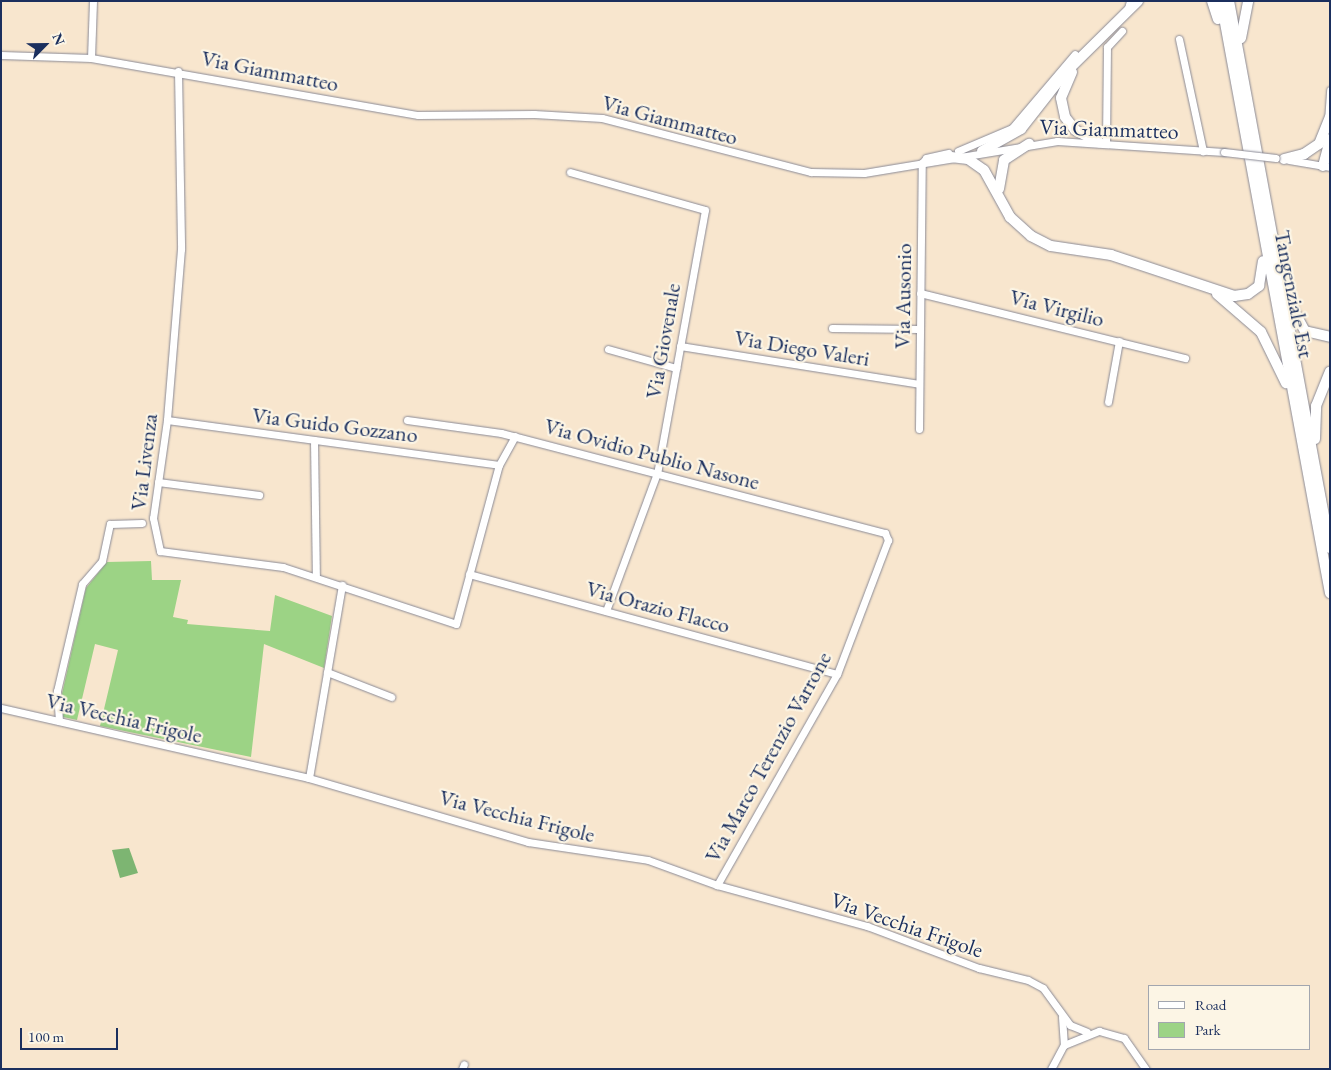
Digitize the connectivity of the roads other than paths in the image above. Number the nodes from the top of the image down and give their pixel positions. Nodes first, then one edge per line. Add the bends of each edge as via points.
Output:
1 (93, 1) edge
2 (1138, 1) edge
3 (1144, 1) edge
4 (1212, 1) edge
5 (1221, 1) edge
6 (1229, 1) edge
7 (1248, 1) edge
8 (1128, 6) edge
9 (1122, 31) dead end
10 (1180, 39) dead end
11 (1075, 54) dead end
12 (1, 56) edge
13 (91, 58) junction
14 (1232, 64) junction
15 (178, 71) junction
16 (1245, 88) junction
17 (1330, 90) edge
18 (1329, 121) edge
19 (1330, 139) edge
20 (1102, 142) junction
21 (1029, 144) junction
22 (982, 151) junction
23 (1203, 151) junction
24 (951, 158) junction
25 (1280, 158) junction
26 (922, 163) junction
27 (1327, 167) edge
28 (570, 172) dead end
29 (1003, 202) junction
30 (1258, 203) junction
31 (1270, 224) junction
32 (1204, 286) junction
33 (920, 293) junction
34 (832, 328) dead end
35 (919, 329) junction
36 (1330, 337) edge
37 (1119, 341) junction
38 (680, 346) junction
39 (608, 349) dead end
40 (1185, 358) dead end
41 (676, 368) junction
42 (1330, 372) edge
43 (919, 384) junction
44 (1108, 402) dead end
45 (167, 420) junction
46 (407, 420) dead end
47 (919, 429) dead end
48 (515, 436) junction
49 (314, 440) junction
50 (1302, 440) junction
51 (499, 465) junction
52 (657, 473) junction
53 (158, 482) junction
54 (1319, 489) junction
55 (259, 495) dead end
56 (142, 524) dead end
57 (885, 533) joint
58 (1330, 548) edge
59 (469, 574) junction
60 (316, 576) junction
61 (342, 585) junction
62 (1330, 593) edge
63 (606, 611) junction
64 (327, 672) junction
65 (837, 674) junction
66 (391, 697) dead end
67 (1, 708) edge
68 (60, 721) junction
69 (309, 778) junction
70 (718, 885) junction
71 (1061, 1014) junction
72 (1086, 1032) junction
73 (1064, 1045) junction
74 (1051, 1069) edge
75 (1146, 1069) edge

1 - 13 street
2 - 8 highway
3 - 20 highway via 1064,85 1062,105 1068,122
4 - 14 highway
5 - 14 highway, Tangenziale Est
6 - 16 highway, Tangenziale Est
7 - 16 highway via 1240,27
8 - 22 highway via 1064,74 1020,129
9 - 20 street via 1107,47
10 - 23 street
11 - 26 street via 1012,128 981,145 931,156
12 - 13 street, Via Giammatteo
13 - 15 street, Via Giammatteo
14 - 30 highway, Tangenziale Est
15 - 26 street, Via Giammatteo via 418,115 534,114 602,118 811,172 864,173
15 - 45 street, Via Livenza via 181,249
16 - 31 highway, Tangenziale Est
17 - 18 street
18 - 25 highway via 1314,148
19 - 27 highway
20 - 21 street, Via Giammatteo
20 - 23 street, Via Giammatteo
21 - 22 street, Via Giammatteo
21 - 29 highway via 1000,165
22 - 24 street, Via Giammatteo
23 - 25 street, Via Giammatteo, bridge
24 - 26 street, Via Giammatteo
24 - 29 highway via 968,159 984,170
25 - 27 street, Via Giammatteo
26 - 33 street, Via Ausonio
28 - 38 street, Via Giovenale via 706,210
29 - 32 highway via 1023,231 1044,243 1118,257
30 - 32 highway via 1264,265 1259,286 1248,294 1234,296
30 - 50 highway, Tangenziale Est
31 - 36 highway via 1294,318 1305,331
31 - 54 highway, Tangenziale Est
32 - 50 highway via 1243,312 1266,338 1281,368 1295,429
33 - 35 street, Via Ausonio
33 - 37 street, Via Virgilio
34 - 35 street
35 - 43 street, Via Ausonio
37 - 40 street, Via Virgilio
37 - 44 street
38 - 41 street, Via Giovenale
38 - 43 street, Via Diego Valeri
39 - 41 street
41 - 52 street, Via Giovenale
42 - 54 highway via 1314,418
43 - 47 street, Via Ausonio
45 - 49 street, Via Guido Gozzano
45 - 53 street, Via Livenza
46 - 48 street, Via Ovidio Publio Nasone
48 - 51 street
48 - 52 street, Via Ovidio Publio Nasone
49 - 51 street, Via Guido Gozzano
49 - 60 street
50 - 62 highway, Tangenziale Est
51 - 59 street
52 - 57 street, Via Ovidio Publio Nasone
52 - 63 street, Via Giovenale
53 - 55 street
53 - 60 street, Via Livenza via 153,518 160,551 283,567
54 - 58 highway, Tangenziale Est
56 - 68 street via 110,524 102,561 82,584 57,691
57 - 65 street, Via Marco Terenzio Varrone via 888,540
59 - 61 street, Via Livenza via 456,624
59 - 63 street, Via Orazio Flacco
60 - 61 street, Via Livenza
61 - 64 street
63 - 65 street, Via Orazio Flacco
64 - 66 street
64 - 69 street
65 - 70 street, Via Marco Terenzio Varrone
67 - 68 street, Via Vecchia Frigole
68 - 69 street, Via Vecchia Frigole
69 - 70 street, Via Vecchia Frigole via 528,842 648,860
70 - 71 street, Via Vecchia Frigole via 867,926 979,968 1028,980 1043,988
71 - 72 street, Via Vecchia Frigole
71 - 73 street, Via Vecchia Frigole
72 - 73 street
72 - 75 street, Via Vecchia Frigole via 1124,1038
73 - 74 street

